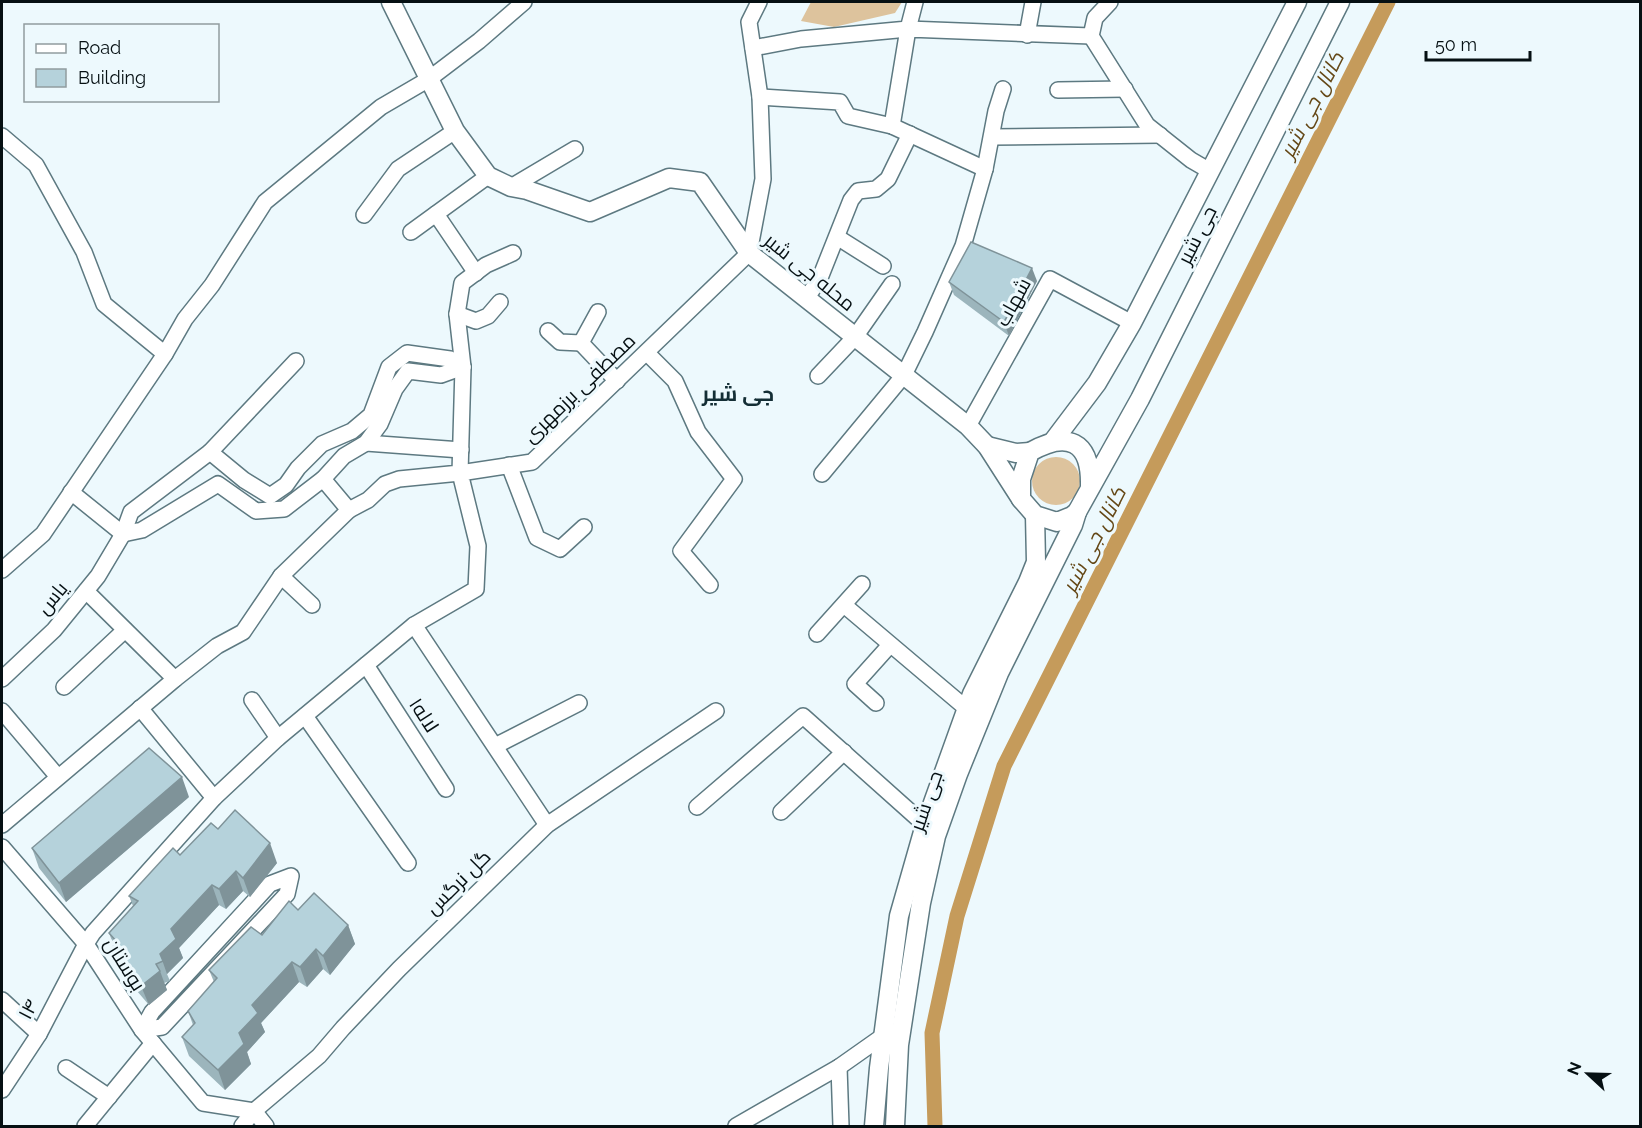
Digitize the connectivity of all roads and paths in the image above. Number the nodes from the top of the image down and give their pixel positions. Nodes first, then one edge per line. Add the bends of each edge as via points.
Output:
1 (392, 2) edge
2 (524, 2) edge
3 (759, 2) edge
4 (915, 2) edge
5 (1033, 2) edge
6 (1110, 2) edge
7 (1340, 2) edge
8 (1291, 5) edge
9 (908, 29) junction
10 (1027, 35) junction
11 (1092, 36) junction
12 (753, 48) junction
13 (429, 79) junction
14 (1003, 89) dead end
15 (1125, 89) junction
16 (1058, 90) dead end
17 (760, 97) junction
18 (892, 126) junction
19 (455, 131) junction
20 (910, 134) junction
21 (1160, 135) junction
22 (2, 136) edge
23 (992, 137) junction
24 (575, 149) dead end
25 (985, 169) junction
26 (1210, 171) junction
27 (488, 176) junction
28 (511, 187) junction
29 (436, 214) junction
30 (364, 215) dead end
31 (411, 232) dead end
32 (837, 237) junction
33 (513, 253) dead end
34 (749, 253) junction
35 (883, 266) dead end
36 (476, 273) junction
37 (892, 284) dead end
38 (806, 299) junction
39 (500, 302) dead end
40 (598, 312) dead end
41 (457, 315) junction
42 (1132, 323) junction
43 (548, 331) dead end
44 (855, 337) junction
45 (580, 343) junction
46 (647, 353) junction
47 (165, 354) junction
48 (296, 361) dead end
49 (463, 367) junction
50 (904, 375) junction
51 (818, 376) dead end
52 (618, 381) junction
53 (968, 426) junction
54 (1054, 441) junction
55 (366, 443) junction
56 (987, 446) junction
57 (461, 450) junction
58 (210, 452) junction
59 (1030, 452) junction
60 (509, 465) junction
61 (460, 473) junction
62 (822, 474) dead end
63 (323, 479) junction
64 (1090, 486) junction
65 (71, 492) junction
66 (1021, 499) junction
67 (349, 510) junction
68 (1077, 512) junction
69 (1035, 515) junction
70 (584, 527) dead end
71 (123, 534) junction
72 (2, 570) edge
73 (281, 576) junction
74 (862, 584) dead end
75 (710, 585) dead end
76 (86, 591) junction
77 (312, 604) dead end
78 (844, 605) junction
79 (414, 625) junction
80 (125, 630) junction
81 (817, 634) dead end
82 (890, 645) junction
83 (366, 665) junction
84 (2, 679) edge
85 (175, 679) junction
86 (64, 687) dead end
87 (252, 700) dead end
88 (579, 703) dead end
89 (876, 703) dead end
90 (140, 708) junction
91 (967, 709) junction
92 (2, 711) edge
93 (716, 711) dead end
94 (305, 716) junction
95 (278, 738) junction
96 (495, 746) junction
97 (844, 752) junction
98 (58, 777) junction
99 (446, 789) dead end
100 (214, 798) junction
101 (697, 807) dead end
102 (782, 812) dead end
103 (2, 825) edge
104 (547, 825) junction
105 (925, 825) junction
106 (2, 847) edge
107 (408, 863) dead end
108 (86, 944) junction
109 (2, 1000) edge
110 (142, 1030) junction
111 (39, 1034) junction
112 (883, 1036) junction
113 (153, 1043) junction
114 (839, 1067) junction
115 (66, 1068) dead end
116 (2, 1090) edge
117 (109, 1097) junction
118 (254, 1111) junction
119 (85, 1126) edge
120 (242, 1126) edge
121 (266, 1126) edge
122 (736, 1126) edge
123 (841, 1126) edge
124 (874, 1126) edge
125 (895, 1126) edge

1 - 13 main road, محله جی شیر
2 - 13 street
3 - 12 street via 749,22
4 - 9 street
5 - 10 street
6 - 11 street via 1095,18
7 - 64 main road, جی شیر via 1140,399
8 - 26 main road, جی شیر
9 - 10 street
9 - 12 street via 801,39
9 - 18 street
10 - 11 street
11 - 15 street
12 - 17 street
13 - 19 main road, محله جی شیر
13 - 47 street via 381,107 265,202
14 - 23 street
15 - 16 street
15 - 21 street via 1147,125
17 - 18 street via 840,102 848,116
17 - 34 street via 763,179
18 - 20 street
19 - 27 main road, محله جی شیر
19 - 30 street via 398,169
20 - 25 street
20 - 32 street via 888,179 876,189 858,191 851,200
21 - 23 street
21 - 26 street
22 - 47 street via 36,165 84,252 104,304
23 - 25 street
24 - 28 street
25 - 50 street via 963,246
26 - 42 main road, جی شیر
27 - 28 main road, محله جی شیر
27 - 29 street
28 - 34 main road, محله جی شیر via 590,212 669,178 700,182
29 - 31 street
29 - 36 street
32 - 35 street
32 - 38 street via 820,278
33 - 36 street
34 - 38 main road, محله جی شیر
34 - 46 street, مصطفی برزمهری
36 - 41 street via 462,283
37 - 44 street
38 - 44 main road, محله جی شیر
39 - 41 street via 488,316 476,321
40 - 45 street
41 - 49 street
42 - 53 street, شهاب via 1050,279
42 - 54 main road, جی شیر via 1097,383
43 - 45 street via 560,342
44 - 50 main road, محله جی شیر
44 - 51 street
45 - 52 street
46 - 52 street, مصطفی برزمهری
46 - 75 street via 675,381 698,432 734,479 681,550
47 - 65 street
48 - 58 street, یاس
49 - 55 street via 441,375 408,371
49 - 57 street
49 - 58 street via 450,359 407,353 389,367 371,415 352,430 322,444 286,485 270,496
50 - 53 main road, محله جی شیر
50 - 62 street
52 - 60 street, مصطفی برزمهری via 532,462
53 - 56 main road, محله جی شیر
54 - 59 main road
54 - 64 main road via 1074,442 1083,451
55 - 57 street
55 - 63 street via 344,456
56 - 59 main road
56 - 66 main road, محله جی شیر
57 - 61 street
58 - 71 street, یاس via 131,512
59 - 66 main road
60 - 61 street, مصطفی برزمهری
60 - 70 street via 537,538 560,549
61 - 67 street, مصطفی برزمهری via 399,479 385,484 368,500
61 - 79 street via 478,546 476,589
63 - 67 street
63 - 71 street via 284,509 256,511 218,484 142,530
64 - 68 main road
65 - 71 street
65 - 72 street via 43,534
66 - 69 main road
67 - 73 street, مصطفی برزمهری
68 - 69 main road via 1057,522
68 - 125 main road, جی شیر via 999,673 936,836 921,903 899,1045
69 - 91 main road, جی شیر via 1036,562
71 - 76 street, یاس
73 - 77 street
73 - 85 street, مصطفی برزمهری via 243,632 217,646
74 - 78 street
76 - 80 street
76 - 84 street, یاس via 54,630
78 - 81 street
78 - 82 street
79 - 83 street
79 - 96 street
80 - 85 street
80 - 86 street
82 - 89 street via 855,684
82 - 91 street
83 - 94 street
83 - 99 street, لاله۱
85 - 90 street, مصطفی برزمهری
87 - 95 street
88 - 96 street
90 - 98 street, مصطفی برزمهری
90 - 100 street
91 - 105 main road, جی شیر
92 - 98 street
93 - 104 street, گل نرگس
94 - 95 street
94 - 107 street
95 - 100 street
96 - 104 street
97 - 101 street via 803,716
97 - 102 street
97 - 105 street
98 - 103 street, مصطفی برزمهری
100 - 108 street, بوستان
104 - 118 street, گل نرگس via 399,969 320,1056
105 - 112 main road, جی شیر via 899,916
106 - 108 street
108 - 110 street, بوستان
108 - 111 street, ۱۴
109 - 111 street
110 - 110 street via 162,1027 287,894 291,876 270,884 152,1012
110 - 113 street, بوستان
111 - 116 street, ۱۴
112 - 114 street
112 - 124 main road, جی شیر
113 - 117 street
113 - 118 street, بوستان via 203,1103
114 - 122 street
114 - 123 street
115 - 117 street
117 - 119 street
118 - 120 street, گل نرگس
118 - 121 street

